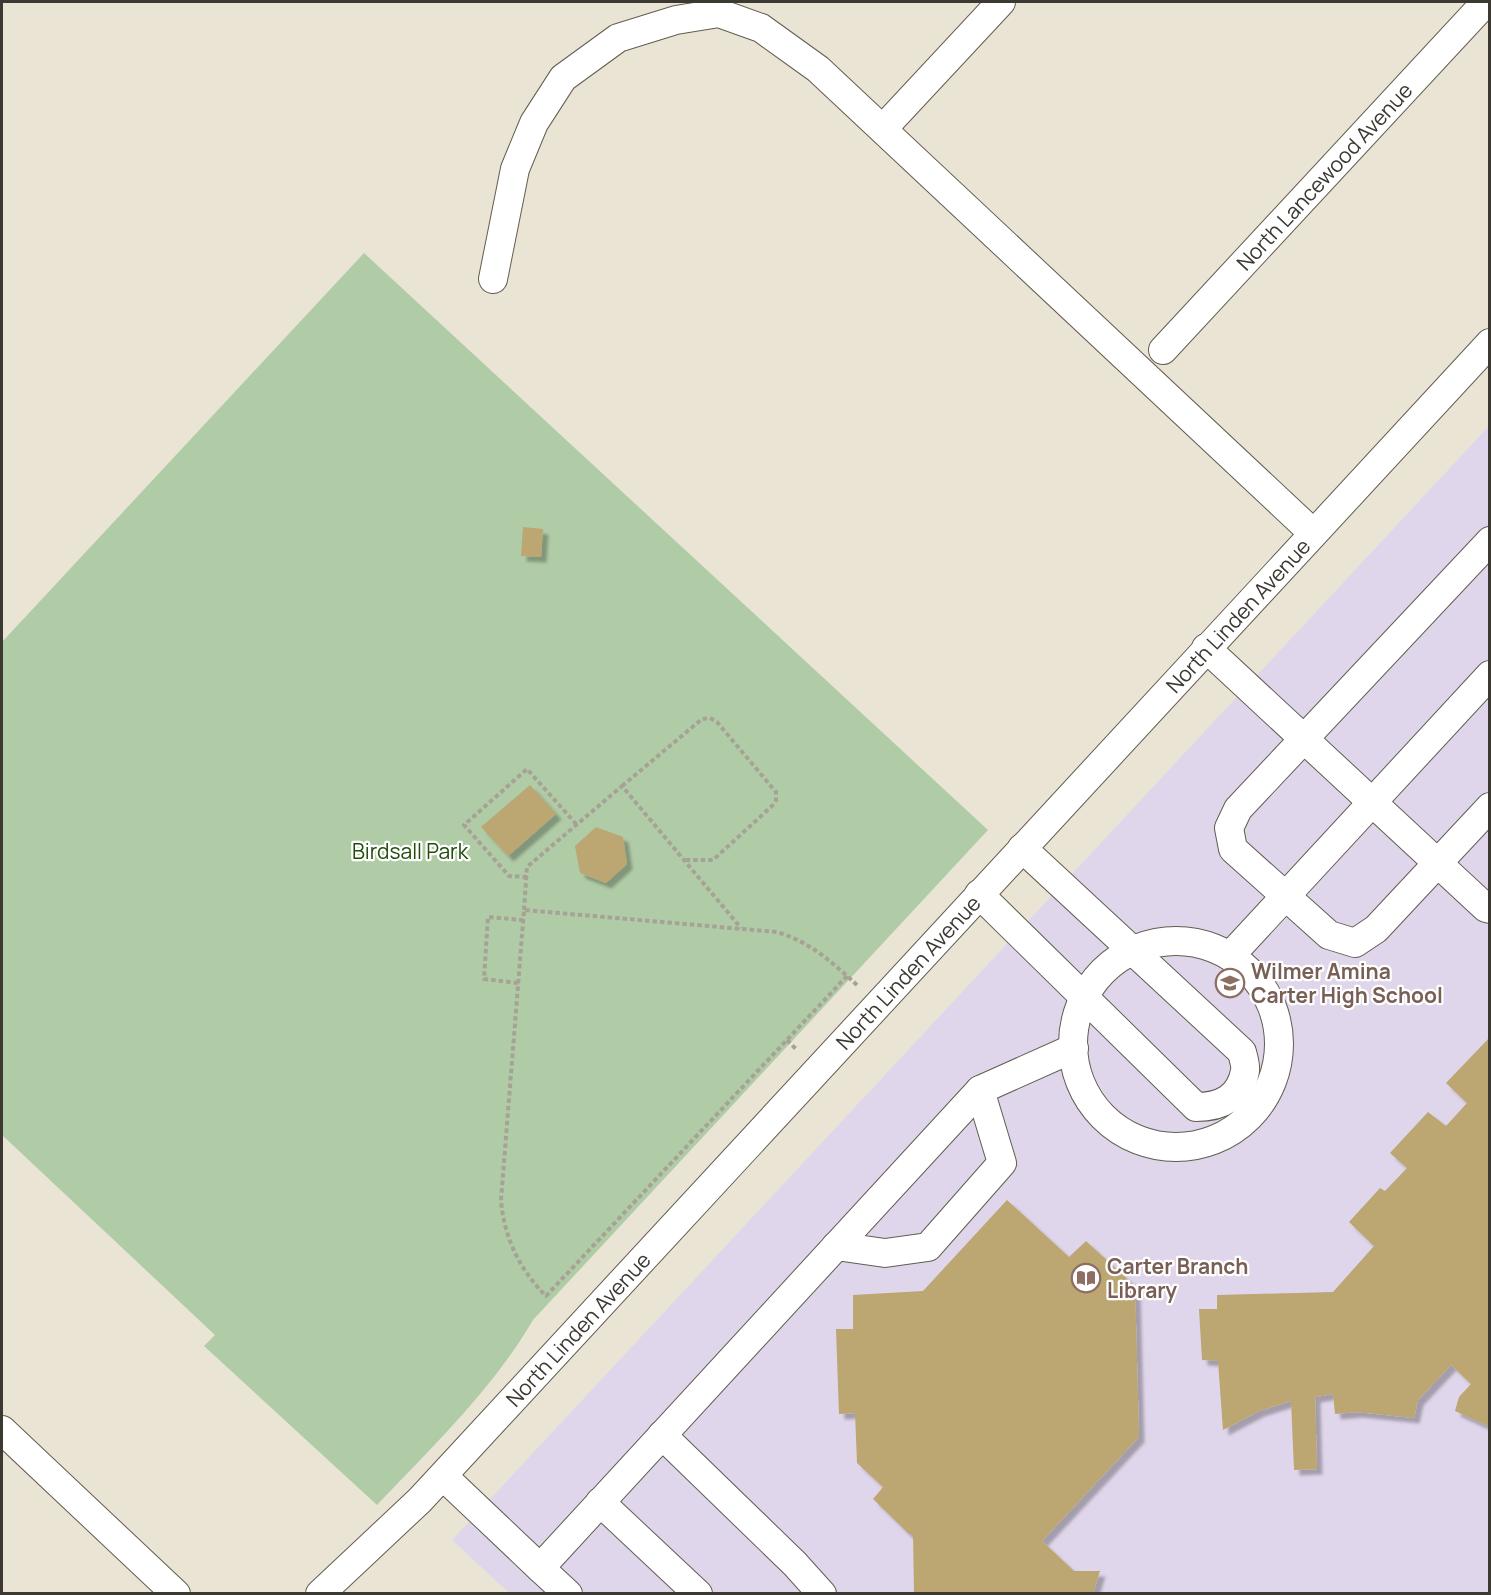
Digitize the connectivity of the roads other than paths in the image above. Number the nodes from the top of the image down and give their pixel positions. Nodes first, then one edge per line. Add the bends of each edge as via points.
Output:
1 (1000, 2) edge
2 (1486, 2) edge
3 (891, 120) dead end
4 (493, 279) dead end
5 (1490, 343) edge
6 (1163, 350) dead end
7 (1313, 533) junction
8 (1490, 541) edge
9 (1206, 648) junction
10 (1490, 675) edge
11 (1305, 739) junction
12 (1372, 802) junction
13 (1490, 807) edge
14 (1022, 848) junction
15 (1438, 864) junction
16 (979, 894) junction
17 (1285, 896) junction
18 (1490, 909) edge
19 (1132, 951) junction
20 (1230, 956) junction
21 (1083, 997) junction
22 (1074, 1048) junction
23 (980, 1090) junction
24 (836, 1246) junction
25 (2, 1430) edge
26 (662, 1435) junction
27 (443, 1476) junction
28 (600, 1502) junction
29 (540, 1568) junction
30 (176, 1593) edge
31 (320, 1593) edge
32 (568, 1593) edge
33 (698, 1593) edge
34 (822, 1593) edge

1 - 3 street
2 - 6 street, North Lancewood Avenue
4 - 7 street via 515,169 534,123 563,78 618,38 719,12 761,28 818,69
5 - 7 street, North Linden Avenue
7 - 9 street, North Linden Avenue
8 - 11 street
9 - 11 street
9 - 14 street, North Linden Avenue
10 - 12 street
11 - 12 street
11 - 17 street via 1238,809 1229,828 1233,849
12 - 15 street
12 - 17 street
13 - 15 street
14 - 16 street, North Linden Avenue
14 - 19 street
15 - 17 street via 1376,929 1355,943 1329,935
15 - 18 street
16 - 21 street
16 - 27 street, North Linden Avenue
17 - 20 street
19 - 20 street via 1165,941 1199,943
19 - 21 street via 1112,962
19 - 21 street via 1242,1052 1246,1070 1226,1102 1196,1107
20 - 22 street via 1256,979 1273,1008 1280,1042 1270,1086 1259,1106 1235,1130 1204,1144 1170,1148 1137,1140 1108,1122 1086,1096 1074,1064
21 - 22 street via 1073,1030
22 - 23 street
23 - 24 street
23 - 24 street via 1002,1163 928,1247 885,1253
24 - 26 street
25 - 30 street
26 - 28 street
26 - 34 street
27 - 29 street
27 - 31 street, North Linden Avenue
28 - 29 street
28 - 33 street
29 - 32 street

